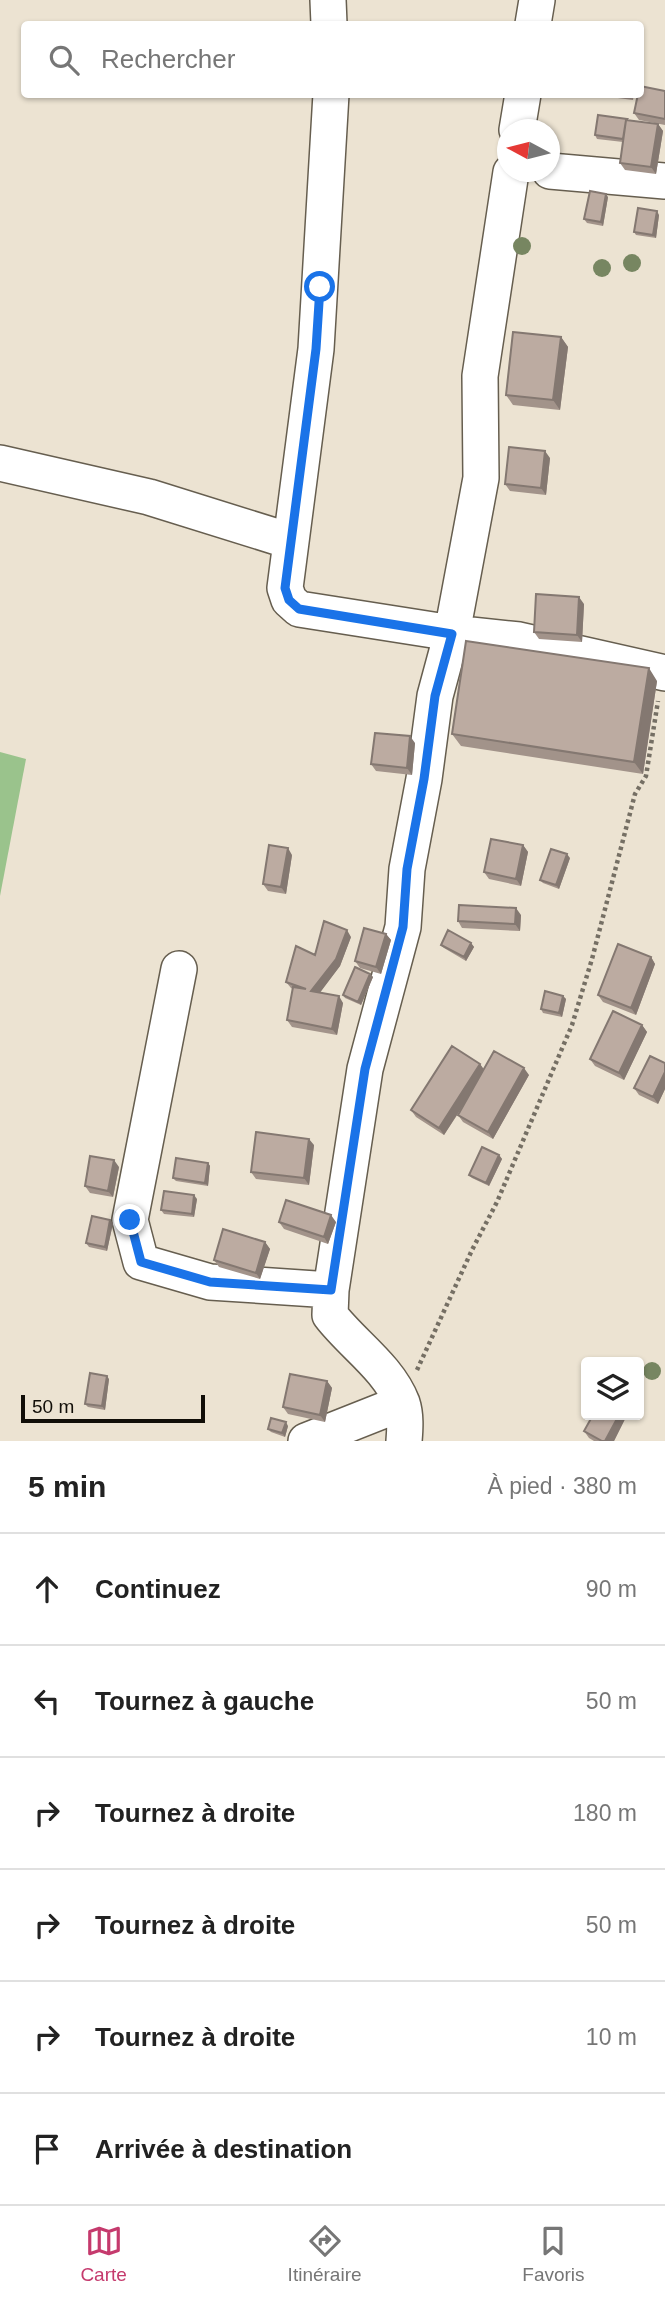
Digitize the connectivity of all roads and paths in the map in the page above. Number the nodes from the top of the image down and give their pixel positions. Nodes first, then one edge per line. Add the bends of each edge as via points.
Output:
1 (328, 0) edge
2 (537, 0) edge
3 (330, 21) edge
4 (534, 21) edge
5 (331, 98) edge
6 (522, 98) edge
7 (519, 119) edge
8 (560, 172) edge
9 (665, 181) edge
10 (509, 182) edge
11 (0, 463) edge
12 (290, 541) junction
13 (452, 634) junction
14 (663, 673) edge
15 (179, 969) dead end
16 (331, 1290) junction
17 (402, 1403) junction
18 (306, 1441) edge
19 (404, 1441) edge

1 - 3 street
2 - 4 street
5 - 12 street via 316,349
6 - 7 street
8 - 9 street
10 - 13 street via 480,376 481,478
11 - 12 street via 149,497
12 - 13 street via 285,588 299,609
13 - 14 street via 519,640
13 - 16 street via 435,696 407,869 403,927 365,1069
14 - 17 path via 646,776 635,794 572,1025 497,1202
15 - 16 street via 130,1220 141,1262 210,1282
16 - 17 street via 330,1315 385,1374
17 - 18 street
17 - 19 street

